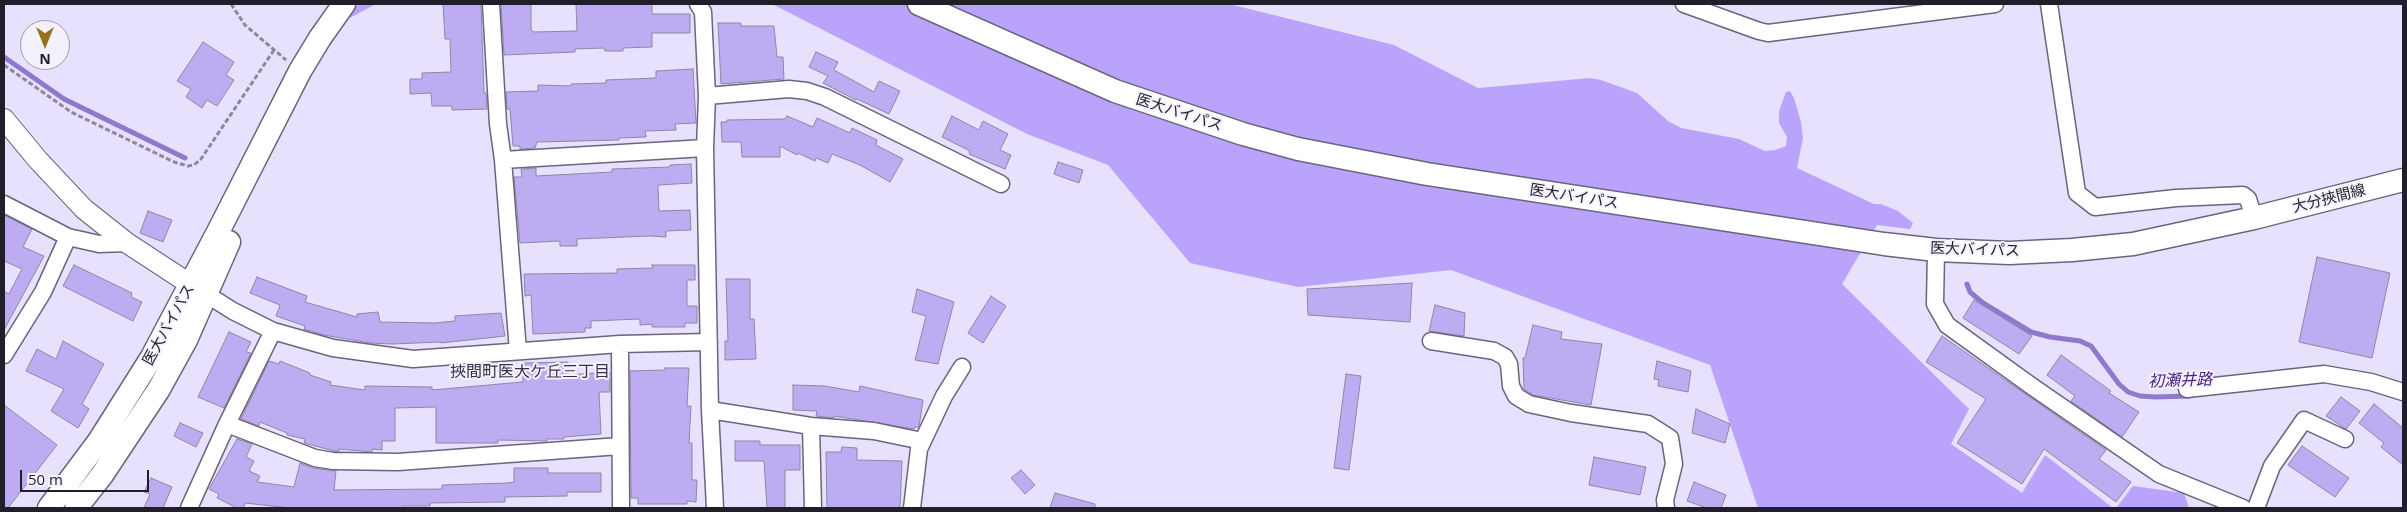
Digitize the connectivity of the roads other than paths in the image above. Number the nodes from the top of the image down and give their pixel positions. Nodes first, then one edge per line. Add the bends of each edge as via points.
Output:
1 (344, 4) edge
2 (491, 4) edge
3 (698, 4) edge
4 (919, 4) edge
5 (1684, 4) edge
6 (1995, 4) edge
7 (2049, 4) edge
8 (707, 96) junction
9 (4, 119) edge
10 (705, 148) junction
11 (503, 160) junction
12 (2403, 180) edge
13 (1001, 184) dead end
14 (4, 204) edge
15 (2254, 218) junction
16 (68, 237) junction
17 (127, 242) junction
18 (1936, 250) junction
19 (199, 289) junction
20 (273, 331) junction
21 (1431, 341) dead end
22 (710, 342) junction
23 (620, 344) junction
24 (518, 352) junction
25 (4, 355) edge
26 (962, 367) dead end
27 (2187, 389) dead end
28 (2403, 392) edge
29 (710, 410) junction
30 (227, 424) junction
31 (811, 426) junction
32 (2345, 439) dead end
33 (922, 441) junction
34 (620, 446) junction
35 (50, 508) edge
36 (76, 508) edge
37 (189, 508) edge
38 (621, 508) edge
39 (715, 508) edge
40 (813, 508) edge
41 (912, 508) edge
42 (1666, 508) edge
43 (2243, 508) edge
44 (2256, 508) edge

1 - 19 main road, 医大バイパス via 300,71 269,131 242,213
2 - 11 street
3 - 8 street via 703,12
4 - 18 main road, 医大バイパス via 1115,91 1298,149 1427,174
5 - 6 street via 1768,33
7 - 15 street via 2077,193 2095,207 2243,195 2248,199
8 - 10 street
8 - 13 street via 790,90 825,97
9 - 17 street via 72,198
10 - 11 street
10 - 22 street
11 - 24 street
12 - 15 main road, 大分挾間線
14 - 16 street
15 - 18 main road, 医大バイパス via 2133,244 2009,253
16 - 17 street via 99,244
16 - 25 street via 43,292
17 - 19 street
18 - 43 street via 1936,304 1947,324 2159,474
19 - 20 street
19 - 35 main road, 医大バイパス
19 - 36 main road, 医大バイパス via 186,340 102,475
20 - 24 street via 332,348 413,359
20 - 30 street
21 - 42 street via 1494,351 1504,357 1509,364 1511,386 1516,396 1529,404 1648,424 1670,438 1674,464 1664,500
22 - 23 street
22 - 29 street
23 - 24 street
23 - 34 street
26 - 33 street
27 - 28 street via 2324,374 2371,382
29 - 31 street
29 - 39 street
30 - 34 street via 315,458 332,461 398,462
30 - 37 street
31 - 33 street
31 - 40 street
32 - 44 street via 2304,420 2272,466
33 - 41 street
34 - 38 street

